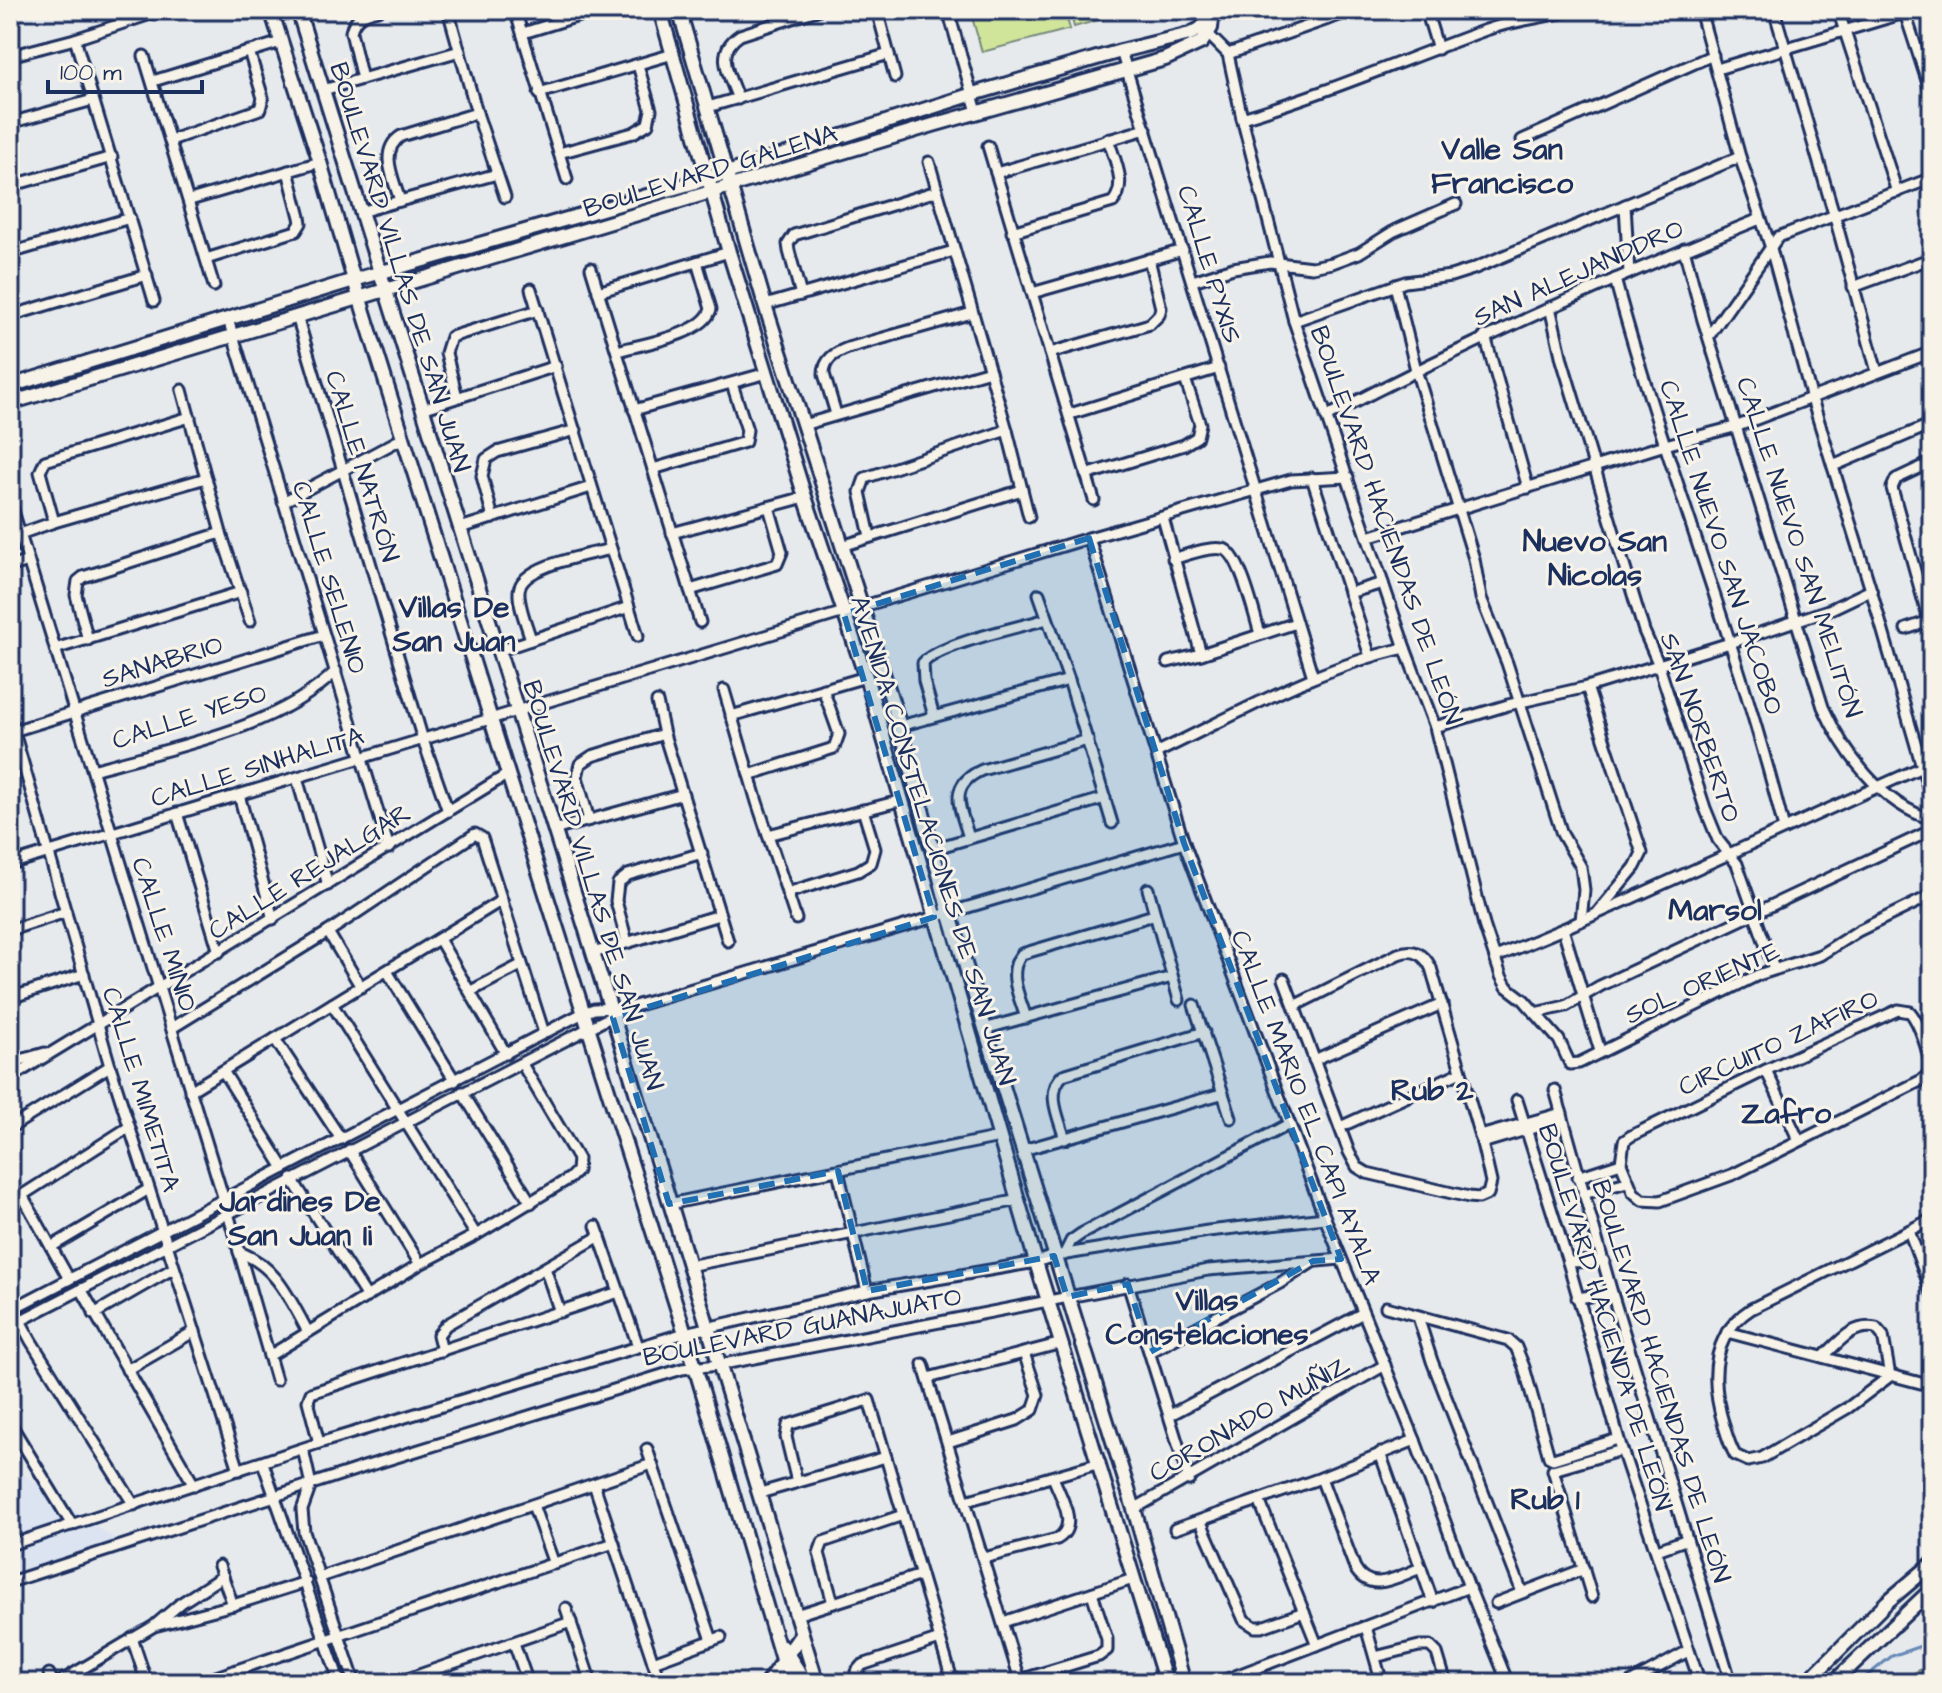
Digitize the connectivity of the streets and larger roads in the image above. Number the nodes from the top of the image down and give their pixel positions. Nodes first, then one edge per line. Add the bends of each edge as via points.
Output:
1 (163, 10) edge
2 (271, 10) edge
3 (298, 10) edge
4 (378, 10) edge
5 (448, 10) edge
6 (515, 10) edge
7 (598, 10) edge
8 (660, 10) edge
9 (679, 10) edge
10 (817, 10) edge
11 (877, 10) edge
12 (948, 10) edge
13 (1354, 10) edge
14 (1426, 10) edge
15 (1572, 10) edge
16 (1700, 10) edge
17 (1774, 10) edge
18 (1838, 10) edge
19 (1907, 11) edge
20 (1212, 14) edge
21 (1843, 31) junction
22 (523, 33) junction
23 (1199, 35) junction
24 (75, 39) junction
25 (281, 42) junction
26 (1784, 47) junction
27 (1438, 49) junction
28 (249, 51) junction
29 (460, 51) junction
30 (1121, 51) junction
31 (673, 54) junction
32 (889, 54) junction
33 (1228, 54) junction
34 (1713, 55) junction
35 (10, 56) edge
36 (144, 56) dead end
37 (638, 65) junction
38 (1128, 69) junction
39 (1717, 69) junction
40 (895, 77) dead end
41 (362, 79) junction
42 (153, 81) junction
43 (323, 90) junction
44 (539, 93) junction
45 (973, 94) junction
46 (1932, 96) edge
47 (738, 99) junction
48 (93, 100) junction
49 (708, 107) junction
50 (977, 112) junction
51 (477, 113) junction
52 (1242, 118) junction
53 (10, 123) edge
54 (1146, 129) junction
55 (1108, 139) junction
56 (171, 140) junction
57 (1522, 140) dead end
58 (988, 146) dead end
59 (559, 153) junction
60 (112, 157) junction
61 (1740, 157) junction
62 (320, 162) junction
63 (929, 162) dead end
64 (288, 171) junction
65 (996, 173) junction
66 (497, 174) junction
67 (709, 178) junction
68 (1932, 178) edge
69 (567, 179) dead end
70 (729, 180) junction
71 (10, 186) edge
72 (937, 191) junction
73 (713, 192) junction
74 (1897, 192) junction
75 (505, 197) dead end
76 (190, 200) junction
77 (400, 201) junction
78 (1456, 204) dead end
79 (1625, 205) junction
80 (360, 212) junction
81 (1834, 214) junction
82 (130, 218) junction
83 (1760, 219) junction
84 (1012, 232) junction
85 (1770, 245) junction
86 (1684, 249) junction
87 (1183, 250) junction
88 (954, 251) junction
89 (729, 252) junction
90 (10, 253) edge
91 (1932, 258) edge
92 (206, 259) junction
93 (1149, 259) junction
94 (697, 262) junction
95 (1278, 263) junction
96 (591, 268) dead end
97 (1629, 273) junction
98 (379, 274) junction
99 (147, 275) junction
100 (1615, 279) junction
101 (354, 280) junction
102 (1193, 281) junction
103 (1395, 285) junction
104 (214, 286) dead end
105 (1853, 287) junction
106 (531, 289) dead end
107 (385, 291) junction
108 (598, 292) junction
109 (1032, 293) junction
110 (801, 295) junction
111 (360, 299) junction
112 (154, 301) dead end
113 (765, 305) junction
114 (1550, 307) junction
115 (538, 310) junction
116 (972, 313) junction
117 (10, 316) edge
118 (297, 316) junction
119 (228, 319) junction
120 (1294, 321) junction
121 (234, 334) junction
122 (1485, 336) junction
123 (1709, 336) junction
124 (617, 351) junction
125 (1932, 352) edge
126 (1050, 353) junction
127 (556, 366) junction
128 (1219, 368) junction
129 (1416, 370) junction
130 (990, 371) junction
131 (1877, 372) junction
132 (767, 373) junction
133 (1185, 379) junction
134 (732, 384) junction
135 (10, 386) edge
136 (182, 390) dead end
137 (457, 397) junction
138 (1812, 399) junction
139 (10, 403) edge
140 (422, 409) junction
141 (634, 410) junction
142 (836, 414) junction
143 (1070, 414) junction
144 (190, 417) junction
145 (1326, 417) junction
146 (1932, 424) edge
147 (803, 425) junction
148 (1738, 426) junction
149 (576, 430) junction
150 (1007, 430) junction
151 (403, 438) junction
152 (1665, 445) junction
153 (1932, 462) edge
154 (1833, 466) junction
155 (1596, 467) junction
156 (653, 469) junction
157 (341, 471) junction
158 (1086, 475) junction
159 (1348, 477) junction
160 (206, 478) junction
161 (1312, 478) junction
162 (591, 487) junction
163 (1528, 488) junction
164 (1022, 490) junction
165 (1257, 490) junction
166 (805, 497) junction
167 (1094, 500) dead end
168 (10, 501) edge
169 (283, 502) junction
170 (769, 507) junction
171 (1460, 507) junction
172 (1029, 517) dead end
173 (493, 518) junction
174 (1163, 518) junction
175 (54, 522) junction
176 (460, 528) junction
177 (221, 533) junction
178 (672, 533) junction
179 (20, 534) junction
180 (870, 536) junction
181 (1368, 537) junction
182 (1089, 538) junction
183 (842, 546) junction
184 (611, 549) junction
185 (1173, 559) junction
186 (28, 561) junction
187 (10, 567) edge
188 (1383, 583) junction
189 (690, 590) junction
190 (1871, 590) junction
191 (241, 592) junction
192 (1349, 593) junction
193 (1039, 594) dead end
194 (629, 607) junction
195 (862, 608) junction
196 (844, 614) junction
197 (1047, 619) junction
198 (1931, 620) edge
199 (250, 621) dead end
200 (1796, 621) junction
201 (700, 622) dead end
202 (1296, 623) junction
203 (1906, 629) dead end
204 (1260, 634) junction
205 (324, 635) junction
206 (638, 636) dead end
207 (88, 640) junction
208 (531, 640) junction
209 (1730, 643) junction
210 (1405, 648) junction
211 (55, 649) junction
212 (498, 651) junction
213 (1201, 654) junction
214 (1370, 656) junction
215 (1168, 662) dead end
216 (1658, 663) junction
217 (336, 671) junction
218 (866, 677) junction
219 (1313, 677) junction
220 (1069, 680) junction
221 (1587, 687) junction
222 (823, 689) junction
223 (724, 690) dead end
224 (657, 702) dead end
225 (1518, 703) junction
226 (75, 711) junction
227 (517, 712) junction
228 (731, 716) junction
229 (934, 716) junction
230 (10, 718) edge
231 (491, 719) junction
232 (900, 726) junction
233 (1435, 727) junction
234 (12, 731) edge
235 (664, 734) junction
236 (423, 740) junction
237 (1088, 740) junction
238 (1158, 752) junction
239 (361, 758) junction
240 (1922, 767) junction
241 (93, 770) junction
242 (508, 774) junction
243 (749, 775) junction
244 (297, 778) junction
245 (1878, 786) junction
246 (683, 794) junction
247 (239, 795) junction
248 (1105, 798) junction
249 (903, 800) junction
250 (1932, 801) edge
251 (863, 810) junction
252 (448, 811) junction
253 (177, 813) junction
254 (1932, 819) edge
255 (589, 820) junction
256 (1112, 823) dead end
257 (1784, 829) junction
258 (554, 830) junction
259 (1932, 830) edge
260 (111, 833) junction
261 (768, 835) junction
262 (969, 838) junction
263 (1184, 843) junction
264 (389, 848) junction
265 (933, 849) junction
266 (49, 853) junction
267 (702, 853) junction
268 (1727, 853) junction
269 (10, 864) edge
270 (328, 885) junction
271 (1148, 889) dead end
272 (787, 893) junction
273 (1932, 895) edge
274 (502, 900) junction
275 (66, 912) junction
276 (949, 912) junction
277 (1755, 913) junction
278 (1596, 914) junction
279 (719, 915) junction
280 (1154, 915) junction
281 (934, 917) junction
282 (273, 919) junction
283 (796, 919) dead end
284 (1581, 921) junction
285 (1563, 929) junction
286 (10, 930) edge
287 (328, 932) junction
288 (439, 939) junction
289 (728, 941) dead end
290 (627, 942) junction
291 (219, 952) junction
292 (593, 953) junction
293 (1496, 957) junction
294 (521, 965) junction
295 (1774, 969) junction
296 (387, 971) junction
297 (84, 974) junction
298 (1172, 977) junction
299 (1284, 979) dead end
300 (361, 987) junction
301 (158, 988) junction
302 (471, 991) junction
303 (1582, 996) junction
304 (10, 998) edge
305 (1179, 1000) dead end
306 (332, 1004) junction
307 (1442, 1004) junction
308 (1194, 1005) dead end
309 (1294, 1006) junction
310 (583, 1013) junction
311 (612, 1013) junction
312 (1535, 1013) junction
313 (1026, 1018) junction
314 (98, 1025) junction
315 (172, 1028) junction
316 (1548, 1028) joint
317 (589, 1029) junction
318 (984, 1029) junction
319 (1204, 1032) junction
320 (544, 1033) junction
321 (275, 1039) junction
322 (1600, 1051) junction
323 (52, 1052) junction
324 (506, 1054) junction
325 (1314, 1060) junction
326 (10, 1063) edge
327 (522, 1064) junction
328 (110, 1066) junction
329 (1766, 1070) junction
330 (223, 1071) junction
331 (1461, 1072) junction
332 (10, 1078) edge
333 (455, 1081) junction
334 (1555, 1090) dead end
335 (190, 1091) junction
336 (462, 1092) junction
337 (1221, 1094) junction
338 (1517, 1100) dead end
339 (397, 1110) junction
340 (1563, 1116) junction
341 (1231, 1118) dead end
342 (404, 1122) junction
343 (1289, 1124) junction
344 (129, 1127) junction
345 (1340, 1127) junction
346 (1524, 1127) junction
347 (10, 1128) edge
348 (1000, 1137) junction
349 (341, 1139) junction
350 (1065, 1139) junction
351 (1481, 1140) junction
352 (1799, 1141) junction
353 (349, 1150) junction
354 (1023, 1150) junction
355 (1621, 1163) junction
356 (284, 1168) junction
357 (838, 1171) junction
358 (1578, 1177) junction
359 (292, 1179) junction
360 (1627, 1182) junction
361 (149, 1189) junction
362 (1583, 1194) junction
363 (22, 1195) junction
364 (224, 1200) junction
365 (1019, 1200) junction
366 (10, 1203) edge
367 (531, 1203) junction
368 (669, 1204) junction
369 (228, 1213) junction
370 (1325, 1218) junction
371 (1932, 1219) edge
372 (596, 1226) dead end
373 (1909, 1231) junction
374 (162, 1232) junction
375 (854, 1232) junction
376 (476, 1235) junction
377 (600, 1236) junction
378 (166, 1245) junction
379 (51, 1247) junction
380 (239, 1252) junction
381 (1059, 1255) junction
382 (1341, 1259) junction
383 (1313, 1261) junction
384 (1604, 1261) junction
385 (1036, 1262) junction
386 (1568, 1262) junction
387 (420, 1264) junction
388 (688, 1266) junction
389 (174, 1268) junction
390 (545, 1268) junction
391 (69, 1279) junction
392 (1128, 1284) junction
393 (81, 1289) junction
394 (867, 1291) junction
395 (619, 1292) junction
396 (1612, 1293) junction
397 (1932, 1293) edge
398 (367, 1297) junction
399 (1067, 1297) junction
400 (1577, 1298) junction
401 (1049, 1299) junction
402 (11, 1307) edge
403 (1386, 1307) dead end
404 (560, 1312) junction
405 (1363, 1313) junction
406 (94, 1314) junction
407 (1418, 1317) junction
408 (15, 1323) edge
409 (707, 1327) junction
410 (195, 1331) junction
411 (308, 1332) junction
412 (1727, 1332) junction
413 (685, 1333) junction
414 (1062, 1343) junction
415 (638, 1346) junction
416 (442, 1351) junction
417 (1150, 1352) junction
418 (1024, 1353) junction
419 (269, 1356) junction
420 (1823, 1357) junction
421 (923, 1364) dead end
422 (718, 1365) junction
423 (1385, 1365) junction
424 (695, 1368) junction
425 (127, 1370) junction
426 (1890, 1376) junction
427 (928, 1378) junction
428 (276, 1380) dead end
429 (1932, 1386) edge
430 (1170, 1415) junction
431 (10, 1423) edge
432 (1618, 1439) junction
433 (1415, 1440) junction
434 (948, 1442) junction
435 (319, 1443) junction
436 (303, 1449) junction
437 (647, 1449) dead end
438 (1622, 1450) junction
439 (1380, 1453) junction
440 (886, 1457) junction
441 (263, 1463) junction
442 (1100, 1463) junction
443 (652, 1464) junction
444 (239, 1470) junction
445 (1053, 1477) junction
446 (1321, 1478) junction
447 (1189, 1480) junction
448 (797, 1482) junction
449 (594, 1484) junction
450 (194, 1485) junction
451 (311, 1485) junction
452 (760, 1493) junction
453 (276, 1497) junction
454 (1259, 1500) junction
455 (966, 1501) junction
456 (134, 1505) junction
457 (533, 1505) junction
458 (1134, 1509) junction
459 (903, 1515) junction
460 (1201, 1522) junction
461 (72, 1525) junction
462 (1175, 1529) dead end
463 (1685, 1540) junction
464 (614, 1543) junction
465 (11, 1544) edge
466 (1657, 1550) junction
467 (984, 1558) junction
468 (554, 1564) junction
469 (1932, 1564) edge
470 (1421, 1568) junction
471 (1584, 1569) junction
472 (921, 1575) junction
473 (320, 1577) junction
474 (1133, 1579) junction
475 (10, 1582) edge
476 (306, 1582) junction
477 (1469, 1587) junction
478 (1932, 1589) edge
479 (1522, 1592) junction
480 (1092, 1593) junction
481 (1592, 1597) dead end
482 (1433, 1602) junction
483 (833, 1603) junction
484 (1496, 1603) dead end
485 (233, 1605) junction
486 (566, 1608) dead end
487 (1304, 1612) junction
488 (796, 1615) junction
489 (571, 1622) junction
490 (1003, 1622) junction
491 (154, 1626) junction
492 (1366, 1627) junction
493 (339, 1635) junction
494 (801, 1635) junction
495 (132, 1638) junction
496 (940, 1639) junction
497 (326, 1640) junction
498 (514, 1643) junction
499 (1317, 1645) junction
500 (1688, 1651) junction
501 (785, 1655) junction
502 (1375, 1657) junction
503 (653, 1662) junction
504 (1249, 1671) junction
505 (53, 1680) edge
506 (1020, 1681) edge
507 (147, 1683) edge
508 (198, 1683) edge
509 (340, 1683) edge
510 (355, 1683) edge
511 (396, 1683) edge
512 (528, 1683) edge
513 (591, 1683) edge
514 (660, 1683) edge
515 (767, 1683) edge
516 (789, 1683) edge
517 (806, 1683) edge
518 (817, 1683) edge
519 (858, 1683) edge
520 (953, 1683) edge
521 (1166, 1683) edge
522 (1184, 1683) edge
523 (1217, 1683) edge
524 (1253, 1683) edge
525 (1382, 1683) edge
526 (1446, 1683) edge
527 (1508, 1683) edge
528 (1630, 1683) edge
529 (1700, 1683) edge
530 (1731, 1683) edge
531 (1806, 1683) edge
532 (1833, 1683) edge

1 - 24 street
2 - 25 street, BOULEVARD VILLAS DE SAN JUAN
3 - 43 street, BOULEVARD VILLAS DE SAN JUAN
4 - 41 street via 361,15 351,32
5 - 29 street
6 - 22 street
7 - 22 street
8 - 31 street, AVENIDA CONSTELACIONES DE SAN JUAN
9 - 49 street, AVENIDA CONSTELACIONES DE SAN JUAN
10 - 47 street via 730,41 725,57
11 - 32 street
12 - 45 street
13 - 33 street
14 - 27 street
15 - 27 street via 1515,21
16 - 34 street
17 - 26 street
18 - 21 street
19 - 21 street
19 - 46 street
20 - 23 street
21 - 26 street
21 - 74 street
22 - 44 street
23 - 30 street, BOULEVARD GALENA
23 - 33 street
23 - 38 street, BOULEVARD GALENA via 1165,59
24 - 35 street
24 - 48 street
25 - 28 street
25 - 62 street, BOULEVARD VILLAS DE SAN JUAN
26 - 39 street
26 - 81 street
27 - 52 street
28 - 42 street
28 - 56 street via 263,98 260,109
29 - 41 street
29 - 51 street
30 - 38 street, CALLE PYXIS
30 - 45 street, BOULEVARD GALENA
31 - 37 street
31 - 67 street, AVENIDA CONSTELACIONES DE SAN JUAN
32 - 40 street
32 - 47 street
33 - 52 street, BOULEVARD HACIENDAS DE LEÓN
34 - 39 street
34 - 57 street
36 - 42 street
37 - 44 street
37 - 59 street via 651,110 648,124
38 - 50 street, BOULEVARD GALENA
38 - 54 street, CALLE PYXIS
39 - 61 street
41 - 43 street
42 - 56 street
43 - 80 street, BOULEVARD VILLAS DE SAN JUAN
44 - 59 street
45 - 50 street
45 - 70 street, BOULEVARD GALENA
47 - 49 street
48 - 53 street
48 - 60 street
49 - 70 street, AVENIDA CONSTELACIONES DE SAN JUAN
50 - 70 street, BOULEVARD GALENA
51 - 66 street
51 - 77 street via 393,141 388,157
52 - 95 street, BOULEVARD HACIENDAS DE LEÓN
54 - 55 street
54 - 87 street, CALLE PYXIS
55 - 65 street
55 - 84 street via 1121,180 1117,198
56 - 76 street
58 - 65 street
59 - 69 street
60 - 71 street
60 - 82 street
61 - 79 street
61 - 83 street
62 - 64 street
62 - 101 street, BOULEVARD VILLAS DE SAN JUAN
63 - 72 street
64 - 76 street
64 - 92 street via 301,223 296,231
65 - 84 street
66 - 75 street
66 - 77 street
67 - 70 street, BOULEVARD GALENA
67 - 73 street, AVENIDA CONSTELACIONES DE SAN JUAN
67 - 98 street, BOULEVARD GALENA
68 - 74 street
70 - 73 street, BOULEVARD GALENA
70 - 113 street, AVENIDA CONSTELACIONES DE SAN JUAN
72 - 88 street
72 - 110 street via 794,235 788,244
73 - 89 street, AVENIDA CONSTELACIONES DE SAN JUAN
73 - 107 street, BOULEVARD GALENA
74 - 81 street
76 - 92 street
77 - 80 street
78 - 95 street via 1349,258 1312,267
79 - 97 street
79 - 103 street via 1473,269
80 - 98 street, BOULEVARD VILLAS DE SAN JUAN
81 - 85 street via 1786,232
81 - 105 street
82 - 90 street
82 - 99 street
83 - 85 street
83 - 86 street, SAN ALEJANDDRO
84 - 109 street
85 - 123 street
85 - 138 street
86 - 97 street, SAN ALEJANDDRO
86 - 123 street, CALLE NUEVO SAN MELITÓN
87 - 93 street
87 - 102 street, CALLE PYXIS
88 - 110 street
88 - 116 street
89 - 94 street
89 - 132 street, AVENIDA CONSTELACIONES DE SAN JUAN
91 - 105 street
92 - 104 street
93 - 109 street
93 - 126 street via 1161,308 1156,319
94 - 108 street
94 - 124 street via 711,309 705,322
95 - 102 street via 1249,265
95 - 120 street, BOULEVARD HACIENDAS DE LEÓN
96 - 108 street
97 - 100 street, SAN ALEJANDDRO
98 - 101 street, BOULEVARD GALENA
98 - 107 street, BOULEVARD VILLAS DE SAN JUAN
99 - 112 street
99 - 117 street
100 - 114 street, SAN ALEJANDDRO
100 - 152 street, CALLE NUEVO SAN JACOBO
101 - 111 street, BOULEVARD VILLAS DE SAN JUAN
101 - 119 street, BOULEVARD GALENA
102 - 128 street, CALLE PYXIS
103 - 120 street
103 - 129 street
105 - 131 street
106 - 115 street
107 - 111 street, BOULEVARD GALENA
107 - 140 street, BOULEVARD VILLAS DE SAN JUAN
108 - 124 street
109 - 126 street
110 - 113 street
111 - 118 street, BOULEVARD GALENA
111 - 151 street, BOULEVARD VILLAS DE SAN JUAN
113 - 147 street, AVENIDA CONSTELACIONES DE SAN JUAN
114 - 122 street, SAN ALEJANDDRO
114 - 155 street, SAN NORBERTO
115 - 127 street
115 - 137 street via 451,337 446,353
116 - 130 street
116 - 142 street via 830,357 824,374
118 - 121 street, BOULEVARD GALENA
118 - 157 street, CALLE NATRÓN
119 - 121 street, CALLE SELENIO
119 - 135 street, BOULEVARD GALENA
120 - 145 street, BOULEVARD HACIENDAS DE LEÓN
121 - 139 street, BOULEVARD GALENA
121 - 169 street, CALLE SELENIO
122 - 129 street, SAN ALEJANDDRO
122 - 163 street
123 - 148 street, CALLE NUEVO SAN MELITÓN
124 - 141 street
125 - 131 street
126 - 143 street
127 - 137 street
127 - 149 street
128 - 133 street
128 - 165 street, CALLE PYXIS
129 - 145 street, SAN ALEJANDDRO
129 - 171 street
130 - 142 street
130 - 150 street
131 - 138 street
132 - 134 street
132 - 166 street, AVENIDA CONSTELACIONES DE SAN JUAN
133 - 143 street
133 - 158 street via 1200,424 1197,437
134 - 141 street
134 - 156 street via 747,430 745,442
136 - 144 street
137 - 140 street
138 - 148 street
138 - 154 street
140 - 176 street, BOULEVARD VILLAS DE SAN JUAN
141 - 156 street
142 - 147 street
143 - 158 street
144 - 160 street
144 - 175 street via 45,461 40,472
145 - 159 street, BOULEVARD HACIENDAS DE LEÓN
146 - 154 street
147 - 183 street, AVENIDA CONSTELACIONES DE SAN JUAN
148 - 152 street
148 - 200 street, CALLE NUEVO SAN MELITÓN
149 - 162 street
149 - 173 street via 486,459 482,476
150 - 164 street
150 - 180 street via 865,478 860,492
151 - 157 street
151 - 231 street, BOULEVARD VILLAS DE SAN JUAN
152 - 155 street
152 - 209 street, CALLE NUEVO SAN JACOBO
153 - 198 street via 1896,479 1892,488
154 - 190 street
155 - 163 street
155 - 216 street, SAN NORBERTO
156 - 178 street
157 - 169 street
157 - 236 street, CALLE NATRÓN
158 - 167 street
159 - 161 street, CALLE SINHALITA
159 - 181 street, BOULEVARD HACIENDAS DE LEÓN
160 - 175 street
160 - 177 street
161 - 165 street, CALLE SINHALITA
161 - 192 street
162 - 173 street
162 - 184 street
163 - 171 street
164 - 172 street
164 - 180 street
165 - 174 street, CALLE SINHALITA
165 - 202 street, CALLE PYXIS
166 - 170 street
166 - 196 street, AVENIDA CONSTELACIONES DE SAN JUAN
168 - 179 street, CALLE MINIO
169 - 205 street, CALLE SELENIO
170 - 178 street
170 - 189 street via 782,552 777,564
171 - 181 street
171 - 225 street via 1481,598
173 - 176 street
174 - 182 street, CALLE SINHALITA
174 - 185 street
175 - 179 street
176 - 212 street, BOULEVARD VILLAS DE SAN JUAN
177 - 191 street
177 - 207 street via 78,581 76,595
178 - 189 street
179 - 186 street, CALLE MINIO
180 - 183 street
181 - 188 street, BOULEVARD HACIENDAS DE LEÓN
182 - 195 street, CALLE SINHALITA
182 - 238 street, CALLE MARIO EL CAPI AYALA
183 - 195 street, AVENIDA CONSTELACIONES DE SAN JUAN
184 - 194 street
184 - 208 street via 538,569 521,582 519,599
185 - 204 street via 1216,549 1231,552
185 - 213 street
186 - 187 street
186 - 211 street, CALLE MINIO
188 - 192 street
188 - 210 street, BOULEVARD HACIENDAS DE LEÓN
189 - 201 street
190 - 200 street
190 - 240 street
191 - 199 street
191 - 207 street
192 - 214 street
193 - 197 street
194 - 206 street
194 - 208 street
195 - 196 street, CALLE SINHALITA
195 - 232 street, AVENIDA CONSTELACIONES DE SAN JUAN
196 - 218 street, AVENIDA CONSTELACIONES DE SAN JUAN
196 - 227 street, CALLE SINHALITA
197 - 220 street
197 - 229 street via 927,658 924,681
198 - 203 street
200 - 209 street
200 - 245 street, CALLE NUEVO SAN MELITÓN via 1833,729
202 - 204 street
202 - 219 street, CALLE PYXIS
204 - 213 street
205 - 217 street, CALLE SELENIO
205 - 226 street, SANABRIO
207 - 211 street
208 - 212 street
209 - 216 street
209 - 257 street, CALLE NUEVO SAN JACOBO
210 - 214 street
210 - 233 street, BOULEVARD HACIENDAS DE LEÓN
211 - 226 street, CALLE MINIO
212 - 227 street, BOULEVARD VILLAS DE SAN JUAN
213 - 215 street
214 - 219 street
216 - 221 street
216 - 268 street, SAN NORBERTO via 1705,808
217 - 239 street, CALLE SELENIO
217 - 241 street, CALLE YESO via 268,717
218 - 222 street
218 - 249 street, AVENIDA CONSTELACIONES DE SAN JUAN
219 - 238 street
220 - 229 street
220 - 237 street
221 - 225 street
221 - 278 street via 1641,846 1640,859
222 - 228 street
222 - 243 street via 839,734 834,748
223 - 228 street
224 - 235 street
225 - 233 street
225 - 284 street via 1562,834 1584,877
226 - 234 street, SANABRIO
226 - 241 street, CALLE MINIO
227 - 231 street, CALLE SINHALITA
227 - 258 street, BOULEVARD VILLAS DE SAN JUAN
228 - 243 street
229 - 232 street
230 - 234 street, CALLE MIMETITA
231 - 236 street, CALLE SINHALITA
231 - 242 street, BOULEVARD VILLAS DE SAN JUAN
232 - 265 street, AVENIDA CONSTELACIONES DE SAN JUAN
233 - 293 street, BOULEVARD HACIENDAS DE LEÓN
234 - 266 street, CALLE MIMETITA
235 - 246 street
235 - 255 street via 580,764 577,777
236 - 239 street, CALLE SINHALITA
236 - 252 street, CALLE NATRÓN
237 - 248 street
237 - 262 street via 968,777 959,801
238 - 263 street, CALLE MARIO EL CAPI AYALA
239 - 244 street, CALLE SINHALITA
239 - 264 street, CALLE SELENIO
240 - 245 street
240 - 250 street
241 - 260 street, CALLE MINIO
242 - 252 street, CALLE REJALGAR
242 - 310 street, BOULEVARD VILLAS DE SAN JUAN
243 - 261 street
244 - 247 street, CALLE SINHALITA
244 - 270 street
245 - 254 street, CALLE NUEVO SAN MELITÓN
245 - 257 street
246 - 255 street
246 - 267 street
247 - 253 street, CALLE SINHALITA
247 - 282 street
248 - 256 street
248 - 262 street
249 - 251 street
249 - 281 street, AVENIDA CONSTELACIONES DE SAN JUAN
251 - 261 street
251 - 272 street via 875,849 871,863
252 - 264 street, CALLE REJALGAR
253 - 260 street, CALLE SINHALITA
253 - 291 street
255 - 258 street
257 - 268 street
258 - 292 street, BOULEVARD VILLAS DE SAN JUAN
259 - 277 street
260 - 266 street, CALLE SINHALITA
260 - 301 street, CALLE MINIO
261 - 272 street
262 - 265 street
263 - 276 street
263 - 343 street, CALLE MARIO EL CAPI AYALA
264 - 270 street, CALLE REJALGAR
265 - 276 street, AVENIDA CONSTELACIONES DE SAN JUAN
266 - 269 street, CALLE SINHALITA
266 - 275 street, CALLE MIMETITA
267 - 279 street
267 - 290 street via 628,875 618,883 616,901
268 - 277 street, SAN NORBERTO via 1737,864
268 - 278 street
270 - 282 street, CALLE REJALGAR
271 - 280 street
272 - 283 street
273 - 295 street, SOL ORIENTE via 1820,955
274 - 287 street via 482,838 475,834
274 - 288 street
274 - 294 street
275 - 286 street
275 - 297 street, CALLE MIMETITA
276 - 281 street
276 - 318 street, AVENIDA CONSTELACIONES DE SAN JUAN
277 - 295 street, SAN NORBERTO
277 - 303 street
278 - 284 street
279 - 289 street
279 - 290 street
280 - 298 street
280 - 313 street via 1022,954 1014,972
281 - 311 street
281 - 348 street, AVENIDA CONSTELACIONES DE SAN JUAN
282 - 291 street, CALLE REJALGAR
284 - 285 street
285 - 293 street
285 - 303 street
287 - 300 street
287 - 315 street
288 - 296 street
288 - 302 street
290 - 292 street
291 - 301 street, CALLE REJALGAR
292 - 311 street, BOULEVARD VILLAS DE SAN JUAN
293 - 312 street, BOULEVARD HACIENDAS DE LEÓN via 1505,984
294 - 302 street
294 - 320 street
295 - 322 street, SOL ORIENTE
296 - 300 street
296 - 333 street
297 - 304 street
297 - 314 street, CALLE MIMETITA
298 - 305 street
298 - 313 street
299 - 309 street
300 - 306 street
301 - 314 street, CALLE REJALGAR
301 - 315 street, CALLE MINIO
302 - 324 street
303 - 312 street via 1561,1008
303 - 322 street
306 - 321 street
306 - 339 street
307 - 309 street via 1428,961 1410,950
307 - 325 street
307 - 331 street
308 - 319 street
309 - 325 street
310 - 311 street
310 - 317 street, BOULEVARD VILLAS DE SAN JUAN
310 - 320 street
311 - 317 street
311 - 368 street, BOULEVARD VILLAS DE SAN JUAN
312 - 316 street, BOULEVARD HACIENDAS DE LEÓN
313 - 318 street
314 - 323 street, CALLE REJALGAR
314 - 328 street, CALLE MIMETITA
315 - 335 street, CALLE MINIO
316 - 322 street, SOL ORIENTE via 1565,1048 1570,1064
317 - 327 street
317 - 413 street, BOULEVARD VILLAS DE SAN JUAN
318 - 354 street, AVENIDA CONSTELACIONES DE SAN JUAN
319 - 337 street
319 - 350 street via 1063,1075 1053,1094
320 - 324 street
321 - 330 street
321 - 349 street
323 - 326 street
323 - 332 street, CALLE REJALGAR
324 - 333 street
325 - 345 street
327 - 336 street
327 - 367 street via 578,1159 570,1178
328 - 344 street, CALLE MIMETITA
328 - 347 street
329 - 352 street
329 - 352 street, CIRCUITO ZAFIRO via 1898,1010 1910,1012 1918,1024 1927,1076
329 - 355 street, CIRCUITO ZAFIRO via 1631,1136 1624,1141
330 - 335 street
330 - 356 street
331 - 345 street
331 - 351 street
333 - 339 street
334 - 340 street, BOULEVARD HACIENDAS DE LEÓN
335 - 364 street, CALLE MINIO
336 - 342 street
336 - 367 street
337 - 341 street
337 - 350 street
338 - 346 street, BOULEVARD HACIENDA DE LEÓN
339 - 342 street
339 - 349 street
340 - 346 street
340 - 358 street, BOULEVARD HACIENDAS DE LEÓN
342 - 353 street
342 - 376 street
343 - 370 street, CALLE MARIO EL CAPI AYALA
343 - 381 street via 1081,1234
344 - 361 street, CALLE MIMETITA
344 - 363 street
345 - 351 street via 1354,1162 1367,1173 1479,1198 1491,1188
346 - 351 street
346 - 386 street, BOULEVARD HACIENDA DE LEÓN
348 - 357 street
348 - 365 street, AVENIDA CONSTELACIONES DE SAN JUAN
349 - 356 street
350 - 354 street
352 - 360 street, CIRCUITO ZAFIRO via 1734,1174 1660,1201 1642,1200
353 - 359 street
353 - 387 street
354 - 381 street, AVENIDA CONSTELACIONES DE SAN JUAN
355 - 358 street
355 - 360 street
356 - 364 street
357 - 368 street
357 - 375 street
358 - 362 street, BOULEVARD HACIENDAS DE LEÓN
359 - 369 street
359 - 398 street
360 - 362 street
361 - 374 street, CALLE MIMETITA
361 - 379 street
362 - 384 street, BOULEVARD HACIENDAS DE LEÓN
363 - 366 street
363 - 379 street
364 - 369 street, CALLE MINIO
364 - 374 street
365 - 375 street
365 - 385 street, AVENIDA CONSTELACIONES DE SAN JUAN
367 - 376 street
368 - 388 street, BOULEVARD VILLAS DE SAN JUAN
369 - 378 street
369 - 380 street, CALLE MINIO
370 - 381 street, BOULEVARD GUANAJUATO
370 - 382 street, CALLE MARIO EL CAPI AYALA
371 - 373 street
372 - 377 street
373 - 397 street
373 - 412 street via 1751,1309
374 - 378 street, CALLE MIMETITA
374 - 391 street
375 - 388 street
375 - 394 street
376 - 387 street
377 - 390 street
377 - 395 street
378 - 389 street, CALLE MIMETITA
378 - 393 street
379 - 391 street
380 - 411 street via 272,1272
380 - 419 street, CALLE MINIO
381 - 385 street, BOULEVARD GUANAJUATO
381 - 399 street, AVENIDA CONSTELACIONES DE SAN JUAN
382 - 383 street, BOULEVARD GUANAJUATO
382 - 405 street, CALLE MARIO EL CAPI AYALA
383 - 392 street, BOULEVARD GUANAJUATO via 1208,1270
383 - 417 street
384 - 386 street
384 - 396 street, BOULEVARD HACIENDAS DE LEÓN
385 - 394 street, BOULEVARD GUANAJUATO
385 - 401 street, AVENIDA CONSTELACIONES DE SAN JUAN
386 - 400 street, BOULEVARD HACIENDA DE LEÓN
387 - 398 street
388 - 409 street, BOULEVARD VILLAS DE SAN JUAN
389 - 406 street
389 - 410 street, CALLE MIMETITA
390 - 404 street
390 - 416 street via 441,1329
391 - 402 street
392 - 399 street, BOULEVARD GUANAJUATO
392 - 417 street
393 - 406 street
393 - 408 street
394 - 409 street, BOULEVARD GUANAJUATO
395 - 404 street
395 - 415 street
396 - 400 street
396 - 463 street, BOULEVARD HACIENDAS DE LEÓN
398 - 411 street
399 - 401 street, BOULEVARD GUANAJUATO
399 - 458 street, AVENIDA CONSTELACIONES DE SAN JUAN
400 - 432 street, BOULEVARD HACIENDA DE LEÓN
401 - 414 street, AVENIDA CONSTELACIONES DE SAN JUAN
401 - 422 street, BOULEVARD GUANAJUATO
402 - 408 street
403 - 407 street
404 - 416 street
405 - 423 street, CALLE MARIO EL CAPI AYALA
405 - 430 street
406 - 425 street
407 - 432 street via 1500,1336 1516,1347 1549,1457
407 - 479 street
408 - 456 street
409 - 413 street, BOULEVARD GUANAJUATO
409 - 422 street, BOULEVARD VILLAS DE SAN JUAN
410 - 425 street
410 - 444 street, CALLE MIMETITA
411 - 419 street
412 - 420 street
412 - 426 street via 1715,1372 1717,1402 1731,1449 1740,1459 1762,1458
413 - 415 street, BOULEVARD GUANAJUATO
413 - 424 street, BOULEVARD VILLAS DE SAN JUAN
414 - 418 street
414 - 442 street, AVENIDA CONSTELACIONES DE SAN JUAN
415 - 435 street, BOULEVARD GUANAJUATO
416 - 435 street via 309,1394
417 - 430 street
418 - 427 street
418 - 434 street via 1038,1395 1033,1410
419 - 428 street, CALLE MINIO
420 - 426 street
420 - 426 street via 1855,1329 1876,1328 1883,1336
421 - 427 street
422 - 424 street, BOULEVARD GUANAJUATO
422 - 452 street, BOULEVARD VILLAS DE SAN JUAN
423 - 433 street, CALLE MARIO EL CAPI AYALA
423 - 447 street, CORONADO MUÑIZ
424 - 451 street, BOULEVARD GUANAJUATO via 661,1374
424 - 501 street, BOULEVARD VILLAS DE SAN JUAN
425 - 450 street
426 - 429 street
427 - 434 street
430 - 447 street
431 - 461 street
432 - 438 street, BOULEVARD HACIENDA DE LEÓN
433 - 439 street
433 - 477 street, CALLE MARIO EL CAPI AYALA
434 - 455 street
435 - 436 street, BOULEVARD GUANAJUATO
436 - 441 street, BOULEVARD GUANAJUATO
436 - 451 street
437 - 443 street
438 - 466 street, BOULEVARD HACIENDA DE LEÓN
438 - 471 street via 1553,1470
439 - 446 street
439 - 470 street
440 - 448 street
440 - 448 street via 869,1400 788,1425
440 - 459 street
441 - 444 street, BOULEVARD GUANAJUATO
441 - 453 street
442 - 445 street
442 - 474 street, AVENIDA CONSTELACIONES DE SAN JUAN
443 - 449 street
443 - 503 street via 716,1638
444 - 450 street, BOULEVARD GUANAJUATO
445 - 455 street
445 - 467 street via 1069,1522 1065,1534
446 - 454 street
446 - 470 street via 1363,1579 1377,1584
447 - 458 street, CORONADO MUÑIZ
448 - 452 street
449 - 457 street
449 - 464 street
450 - 456 street, BOULEVARD GUANAJUATO
451 - 453 street, BOULEVARD GUANAJUATO
451 - 473 street via 301,1520
452 - 488 street, BOULEVARD VILLAS DE SAN JUAN
453 - 475 street, BOULEVARD GUANAJUATO
453 - 476 street
454 - 460 street
454 - 487 street
455 - 467 street
456 - 461 street, BOULEVARD GUANAJUATO
457 - 468 street
457 - 473 street
458 - 522 street, AVENIDA CONSTELACIONES DE SAN JUAN
459 - 472 street
459 - 483 street via 820,1545
460 - 462 street
460 - 487 street via 1244,1620 1262,1627
461 - 465 street, BOULEVARD GUANAJUATO
463 - 466 street
463 - 530 street, BOULEVARD HACIENDAS DE LEÓN
464 - 468 street
464 - 503 street
466 - 500 street, BOULEVARD HACIENDA DE LEÓN
467 - 490 street
468 - 493 street
469 - 531 street
470 - 482 street
471 - 479 street
471 - 481 street
472 - 483 street
472 - 496 street
473 - 493 street
474 - 480 street
474 - 521 street, AVENIDA CONSTELACIONES DE SAN JUAN
476 - 485 street
476 - 497 street
477 - 482 street
477 - 527 street, CALLE MARIO EL CAPI AYALA
478 - 532 street
479 - 484 street
480 - 490 street
480 - 506 street via 1107,1650
482 - 492 street
483 - 488 street
485 - 491 street
485 - 491 street via 221,1571
486 - 489 street
487 - 499 street
488 - 494 street, BOULEVARD VILLAS DE SAN JUAN
489 - 498 street
489 - 513 street
490 - 506 street
491 - 495 street
492 - 499 street
492 - 502 street
493 - 497 street
493 - 510 street
494 - 501 street
494 - 518 street, BOULEVARD VILLAS DE SAN JUAN
495 - 505 street
495 - 507 street
496 - 519 street via 862,1665 856,1672
496 - 520 street
497 - 508 street
497 - 509 street
498 - 511 street
498 - 512 street
499 - 504 street
500 - 528 street
500 - 529 street, BOULEVARD HACIENDA DE LEÓN
501 - 515 street
501 - 516 street
501 - 517 street
502 - 525 street
502 - 526 street via 1430,1646
503 - 514 street
504 - 523 street
504 - 524 street

